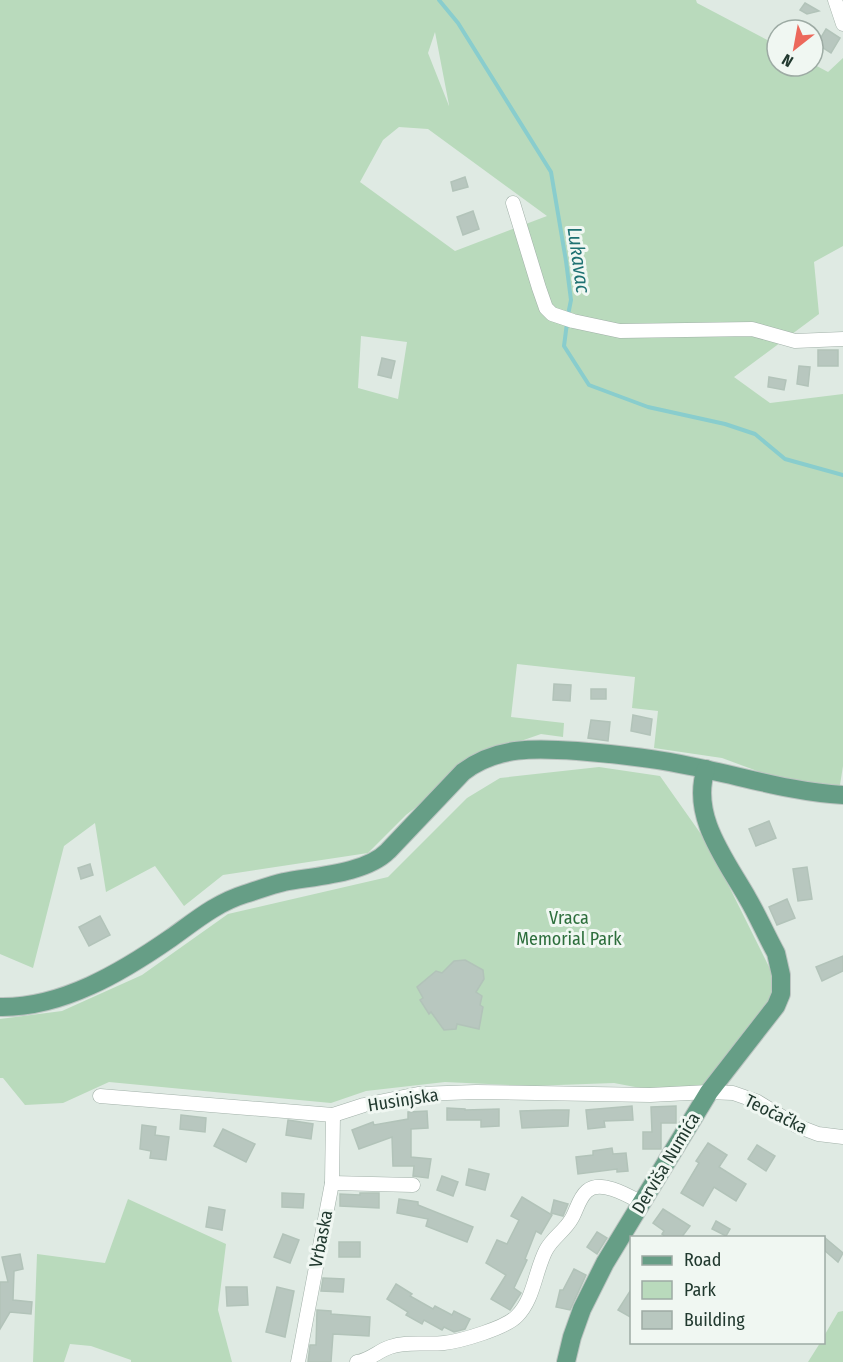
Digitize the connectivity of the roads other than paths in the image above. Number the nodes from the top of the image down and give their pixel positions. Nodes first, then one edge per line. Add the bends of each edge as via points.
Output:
1 (835, 0) edge
2 (843, 24) edge
3 (513, 203) dead end
4 (843, 339) edge
5 (706, 769) junction
6 (843, 795) edge
7 (0, 1007) edge
8 (709, 1092) junction
9 (100, 1096) dead end
10 (333, 1115) junction
11 (843, 1137) edge
12 (332, 1183) junction
13 (413, 1185) dead end
14 (642, 1203) junction
15 (298, 1362) edge
16 (357, 1362) edge
17 (566, 1362) edge

1 - 2 street
3 - 4 street via 546,308 552,314 620,331 752,329 795,341
5 - 6 main road via 812,793
5 - 7 main road via 651,758 541,748 490,756 463,772 381,857 357,867 282,883 224,901 96,983 42,1003
5 - 8 main road, Derviša Numića via 701,789 708,826 776,953 781,975 781,994 776,1006
8 - 10 street, Husinjska via 418,1094
8 - 11 street, Teočačka via 733,1093 756,1101 797,1126
8 - 14 main road, Derviša Numića
9 - 10 street, Husinjska
10 - 12 street, Vrbaska
12 - 13 street
12 - 15 street, Vrbaska
14 - 16 street via 622,1192 597,1186 588,1190 566,1228 547,1249 526,1303 508,1323 444,1343 390,1347
14 - 17 main road, Derviša Numića via 592,1288

